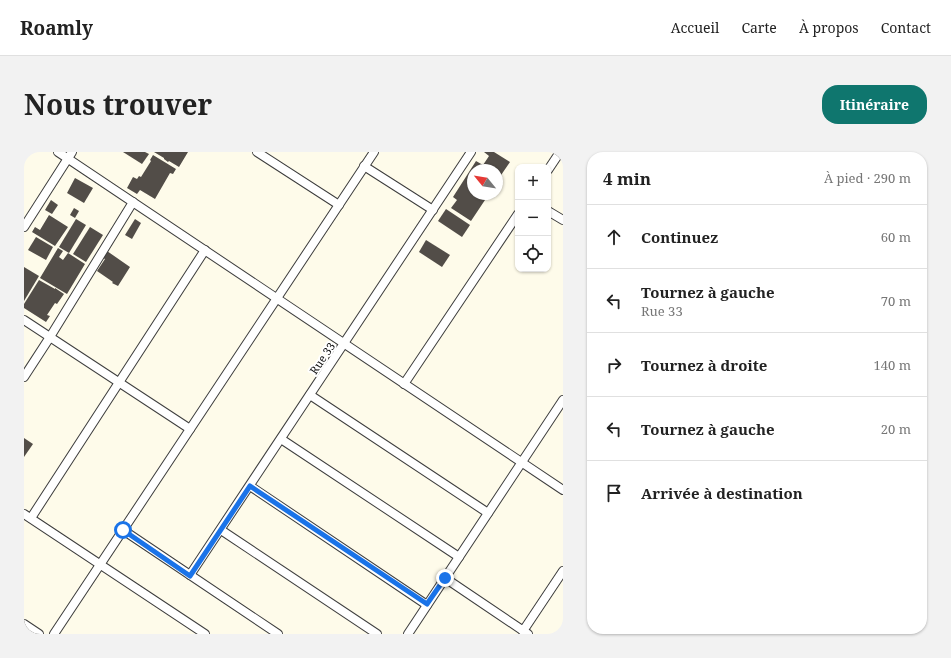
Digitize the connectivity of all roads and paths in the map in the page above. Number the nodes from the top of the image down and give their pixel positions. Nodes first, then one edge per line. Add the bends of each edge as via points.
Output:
1 (58, 152) edge
2 (257, 152) edge
3 (374, 152) edge
4 (471, 152) edge
5 (560, 152) edge
6 (70, 155) edge
7 (364, 166) junction
8 (551, 166) edge
9 (133, 202) junction
10 (339, 205) junction
11 (433, 210) junction
12 (551, 213) edge
13 (515, 218) edge
14 (563, 220) edge
15 (24, 227) edge
16 (205, 250) junction
17 (277, 298) junction
18 (24, 320) edge
19 (50, 337) junction
20 (344, 344) junction
21 (24, 377) edge
22 (119, 382) junction
23 (404, 384) junction
24 (310, 395) junction
25 (563, 400) edge
26 (190, 429) junction
27 (281, 439) junction
28 (522, 462) junction
29 (250, 486) junction
30 (563, 490) edge
31 (488, 513) junction
32 (27, 516) edge
33 (123, 530) junction
34 (221, 530) junction
35 (458, 557) junction
36 (100, 564) junction
37 (563, 571) edge
38 (190, 576) junction
39 (445, 578) junction
40 (427, 604) junction
41 (24, 624) edge
42 (526, 632) edge
43 (40, 634) edge
44 (54, 634) edge
45 (205, 634) edge
46 (278, 634) edge
47 (377, 634) edge
48 (408, 634) edge

1 - 6 street
2 - 10 street
3 - 7 street
4 - 11 street, Rue 33
5 - 8 street
6 - 9 street
6 - 15 street
7 - 10 street
7 - 11 street
9 - 16 street
9 - 19 street
10 - 17 street
11 - 20 street, Rue 33
12 - 14 street
13 - 23 street
16 - 17 street
16 - 22 street
17 - 20 street
17 - 26 street
18 - 19 street
19 - 21 street
19 - 22 street
20 - 23 street
20 - 24 street, Rue 33
22 - 26 street
22 - 32 street
23 - 28 street
24 - 27 street, Rue 33
24 - 31 street
25 - 28 street
26 - 33 street
27 - 29 street, Rue 33
27 - 35 street
28 - 30 street
28 - 31 street
29 - 34 street, Rue 33
29 - 40 street
31 - 35 street
32 - 36 street
33 - 36 street
33 - 38 street
34 - 38 street, Rue 33
34 - 47 street
35 - 39 street
36 - 44 street
36 - 45 street
37 - 42 street
38 - 46 street
39 - 40 street
39 - 42 street
40 - 48 street
41 - 43 street

